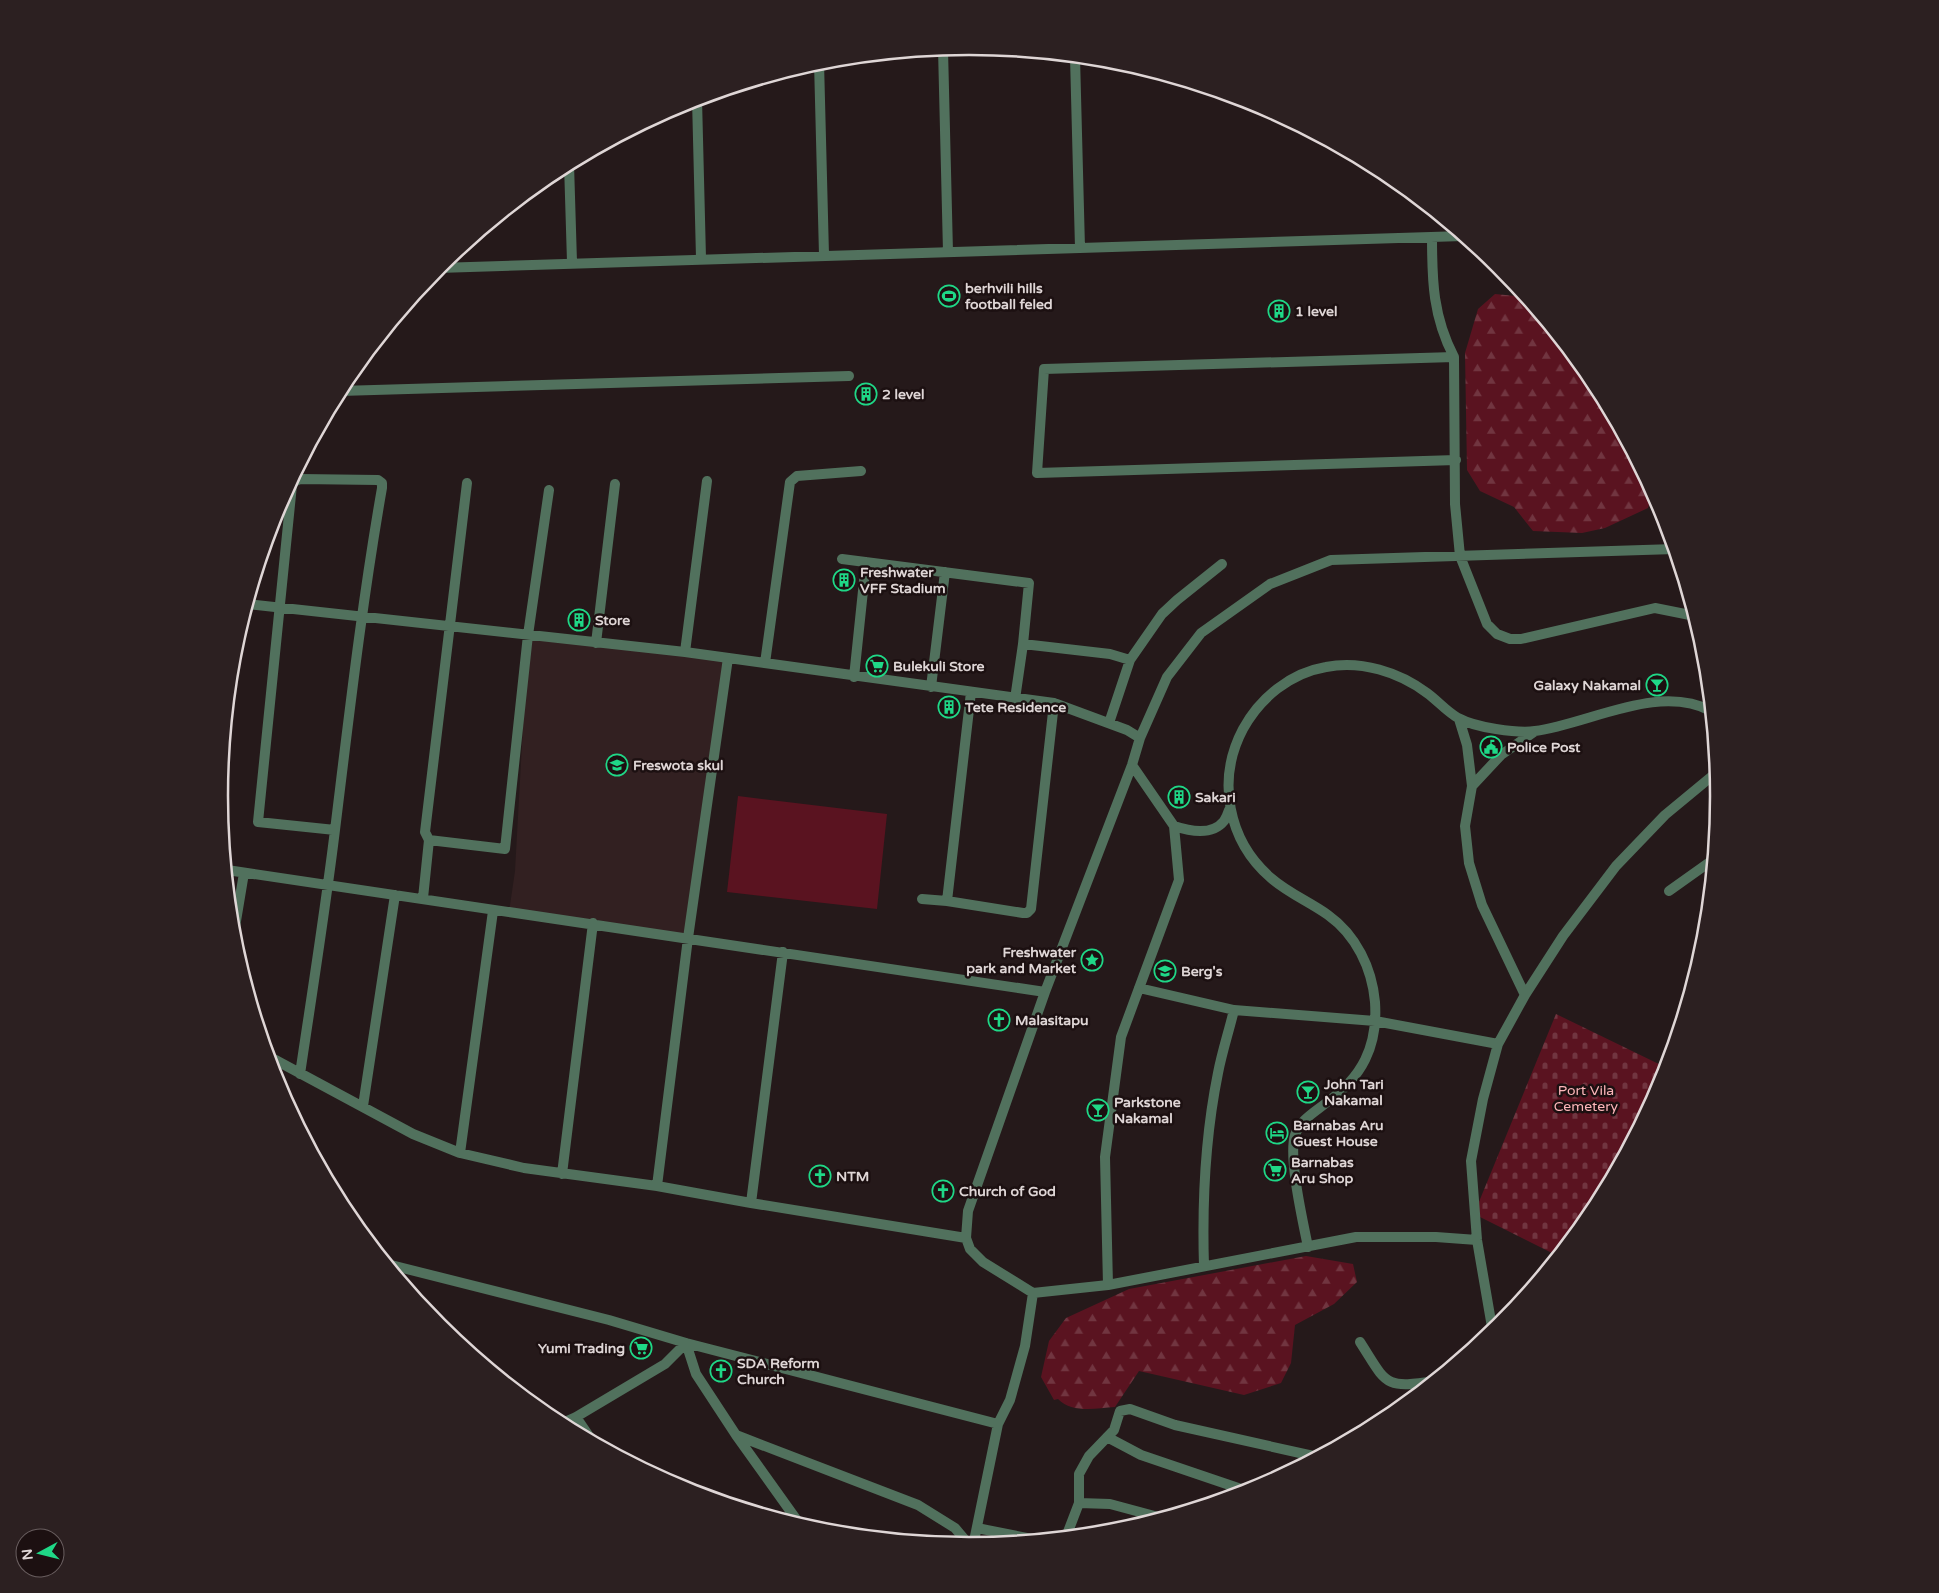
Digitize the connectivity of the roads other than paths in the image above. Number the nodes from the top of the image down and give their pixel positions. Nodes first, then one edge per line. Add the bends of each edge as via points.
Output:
1 (943, 56) edge
2 (1075, 63) edge
3 (819, 70) edge
4 (697, 107) edge
5 (569, 173) edge
6 (1455, 236) edge
7 (1432, 237) junction
8 (1080, 248) junction
9 (948, 252) junction
10 (824, 255) junction
11 (701, 258) junction
12 (572, 262) junction
13 (453, 265) edge
14 (1454, 357) junction
15 (849, 376) dead end
16 (349, 391) edge
17 (1456, 460) junction
18 (861, 471) dead end
19 (299, 479) edge
20 (707, 481) dead end
21 (467, 483) dead end
22 (615, 484) dead end
23 (549, 490) dead end
24 (291, 499) edge
25 (1669, 549) edge
26 (1460, 556) junction
27 (842, 559) dead end
28 (866, 562) junction
29 (1222, 564) dead end
30 (945, 572) junction
31 (253, 605) edge
32 (279, 608) junction
33 (1688, 615) edge
34 (361, 616) junction
35 (448, 626) junction
36 (528, 635) junction
37 (596, 642) junction
38 (1023, 644) junction
39 (685, 652) junction
40 (728, 658) junction
41 (1130, 660) junction
42 (765, 663) junction
43 (854, 677) junction
44 (931, 687) junction
45 (971, 692) junction
46 (1015, 698) junction
47 (1054, 703) junction
48 (1706, 710) edge
49 (1459, 718) junction
50 (1109, 723) junction
51 (1535, 731) junction
52 (1140, 738) junction
53 (1132, 765) junction
54 (1710, 777) edge
55 (1472, 786) junction
56 (1229, 810) junction
57 (1174, 826) junction
58 (335, 830) junction
59 (429, 840) junction
60 (1707, 864) edge
61 (232, 871) edge
62 (244, 872) junction
63 (328, 885) junction
64 (1670, 891) dead end
65 (395, 895) junction
66 (423, 898) junction
67 (922, 899) dead end
68 (947, 901) junction
69 (493, 911) junction
70 (237, 913) edge
71 (593, 924) junction
72 (688, 938) junction
73 (782, 952) junction
74 (1139, 988) junction
75 (1045, 992) junction
76 (1525, 995) junction
77 (1234, 1010) junction
78 (1374, 1021) junction
79 (1498, 1044) junction
80 (277, 1061) edge
81 (300, 1074) junction
82 (363, 1106) junction
83 (460, 1153) junction
84 (562, 1174) junction
85 (657, 1186) junction
86 (751, 1203) junction
87 (966, 1238) junction
88 (1477, 1240) junction
89 (1308, 1247) junction
90 (396, 1266) edge
91 (1204, 1266) junction
92 (1108, 1285) junction
93 (1033, 1293) junction
94 (1491, 1323) edge
95 (686, 1342) junction
96 (1360, 1342) dead end
97 (1424, 1383) edge
98 (576, 1417) junction
99 (569, 1420) edge
100 (998, 1424) junction
101 (585, 1430) edge
102 (736, 1435) junction
103 (1108, 1436) junction
104 (1310, 1455) edge
105 (1238, 1488) edge
106 (1079, 1503) junction
107 (1152, 1515) edge
108 (794, 1517) edge
109 (977, 1528) junction
110 (1068, 1532) edge
111 (1017, 1536) edge
112 (964, 1538) edge
113 (974, 1538) edge

1 - 9 street
2 - 8 street
3 - 10 street
4 - 11 street
5 - 12 street
6 - 7 street
7 - 8 street
7 - 14 street via 1432,285 1444,338
8 - 9 street
9 - 10 street
10 - 11 street
11 - 12 street
12 - 13 street
14 - 17 street
14 - 17 street via 1044,369 1037,473
15 - 16 street
17 - 26 street via 1455,504
18 - 42 street via 797,476 790,482
19 - 34 street via 378,480 382,483
20 - 39 street
21 - 35 street
22 - 37 street
23 - 36 street
24 - 32 street
25 - 26 street
26 - 33 street via 1487,624 1497,634 1510,639 1655,608
26 - 52 street via 1331,560 1270,584 1201,633 1167,677
27 - 28 street
28 - 30 street
28 - 43 street
29 - 41 street via 1162,614
30 - 38 street via 1029,583
30 - 44 street
31 - 32 street
32 - 34 street
32 - 58 street via 258,822
34 - 35 street
34 - 58 street
35 - 36 street
35 - 59 street via 425,832
36 - 37 street
36 - 59 street via 505,849
37 - 39 street
38 - 41 street via 1110,654
38 - 46 street
39 - 40 street
40 - 42 street
40 - 72 street
41 - 50 street
42 - 43 street
43 - 44 street
44 - 45 street
45 - 46 street
45 - 68 street
46 - 47 street
47 - 50 street
47 - 68 street via 1031,909 1023,913
48 - 51 street via 1683,703 1651,703
49 - 51 street via 1487,728
49 - 55 street via 1467,745
49 - 56 street via 1417,686 1383,670 1356,665 1327,666 1299,675 1274,691 1248,720 1229,772
50 - 52 street
51 - 55 street via 1501,755
52 - 53 street
53 - 57 street
53 - 75 street
54 - 76 street via 1664,815 1616,866 1562,936
55 - 76 street via 1465,826 1468,863 1482,905
56 - 57 street via 1224,821 1208,830
56 - 78 street via 1249,853 1272,880 1328,914 1356,944 1370,974
57 - 74 street via 1179,880
58 - 63 street
59 - 66 street
60 - 64 street
61 - 62 street
62 - 63 street
62 - 70 street
63 - 65 street
63 - 81 street
65 - 66 street
65 - 82 street
66 - 69 street
67 - 68 street
69 - 71 street
69 - 83 street
71 - 72 street
71 - 84 street
72 - 73 street
72 - 85 street
73 - 75 street
73 - 86 street
74 - 77 street
74 - 92 street via 1121,1037 1105,1157
75 - 87 street via 968,1211
76 - 79 street
77 - 78 street
77 - 91 street via 1218,1073 1207,1147 1202,1219
78 - 79 street
78 - 89 street via 1370,1049 1361,1068 1351,1082 1303,1122 1294,1140 1299,1200
79 - 88 street via 1471,1161
80 - 81 street
81 - 82 street
82 - 83 street via 413,1134
83 - 84 street
84 - 85 street
85 - 86 street
86 - 87 street
87 - 93 street via 970,1250 983,1262
88 - 89 street via 1356,1237
88 - 94 street
89 - 91 street
90 - 95 street
91 - 92 street
92 - 93 street
93 - 100 street via 1025,1346 1010,1400
95 - 98 street via 665,1364
95 - 100 street
95 - 102 street via 696,1374
96 - 97 street via 1382,1376 1394,1384
98 - 99 street
98 - 101 street
100 - 109 street
102 - 108 street
102 - 112 street via 918,1505 955,1528
103 - 104 street via 1114,1430 1120,1411 1130,1409 1176,1425
103 - 105 street via 1141,1454
103 - 106 street via 1089,1456 1079,1474
106 - 107 street via 1110,1504
106 - 110 street
109 - 111 street
109 - 113 street

